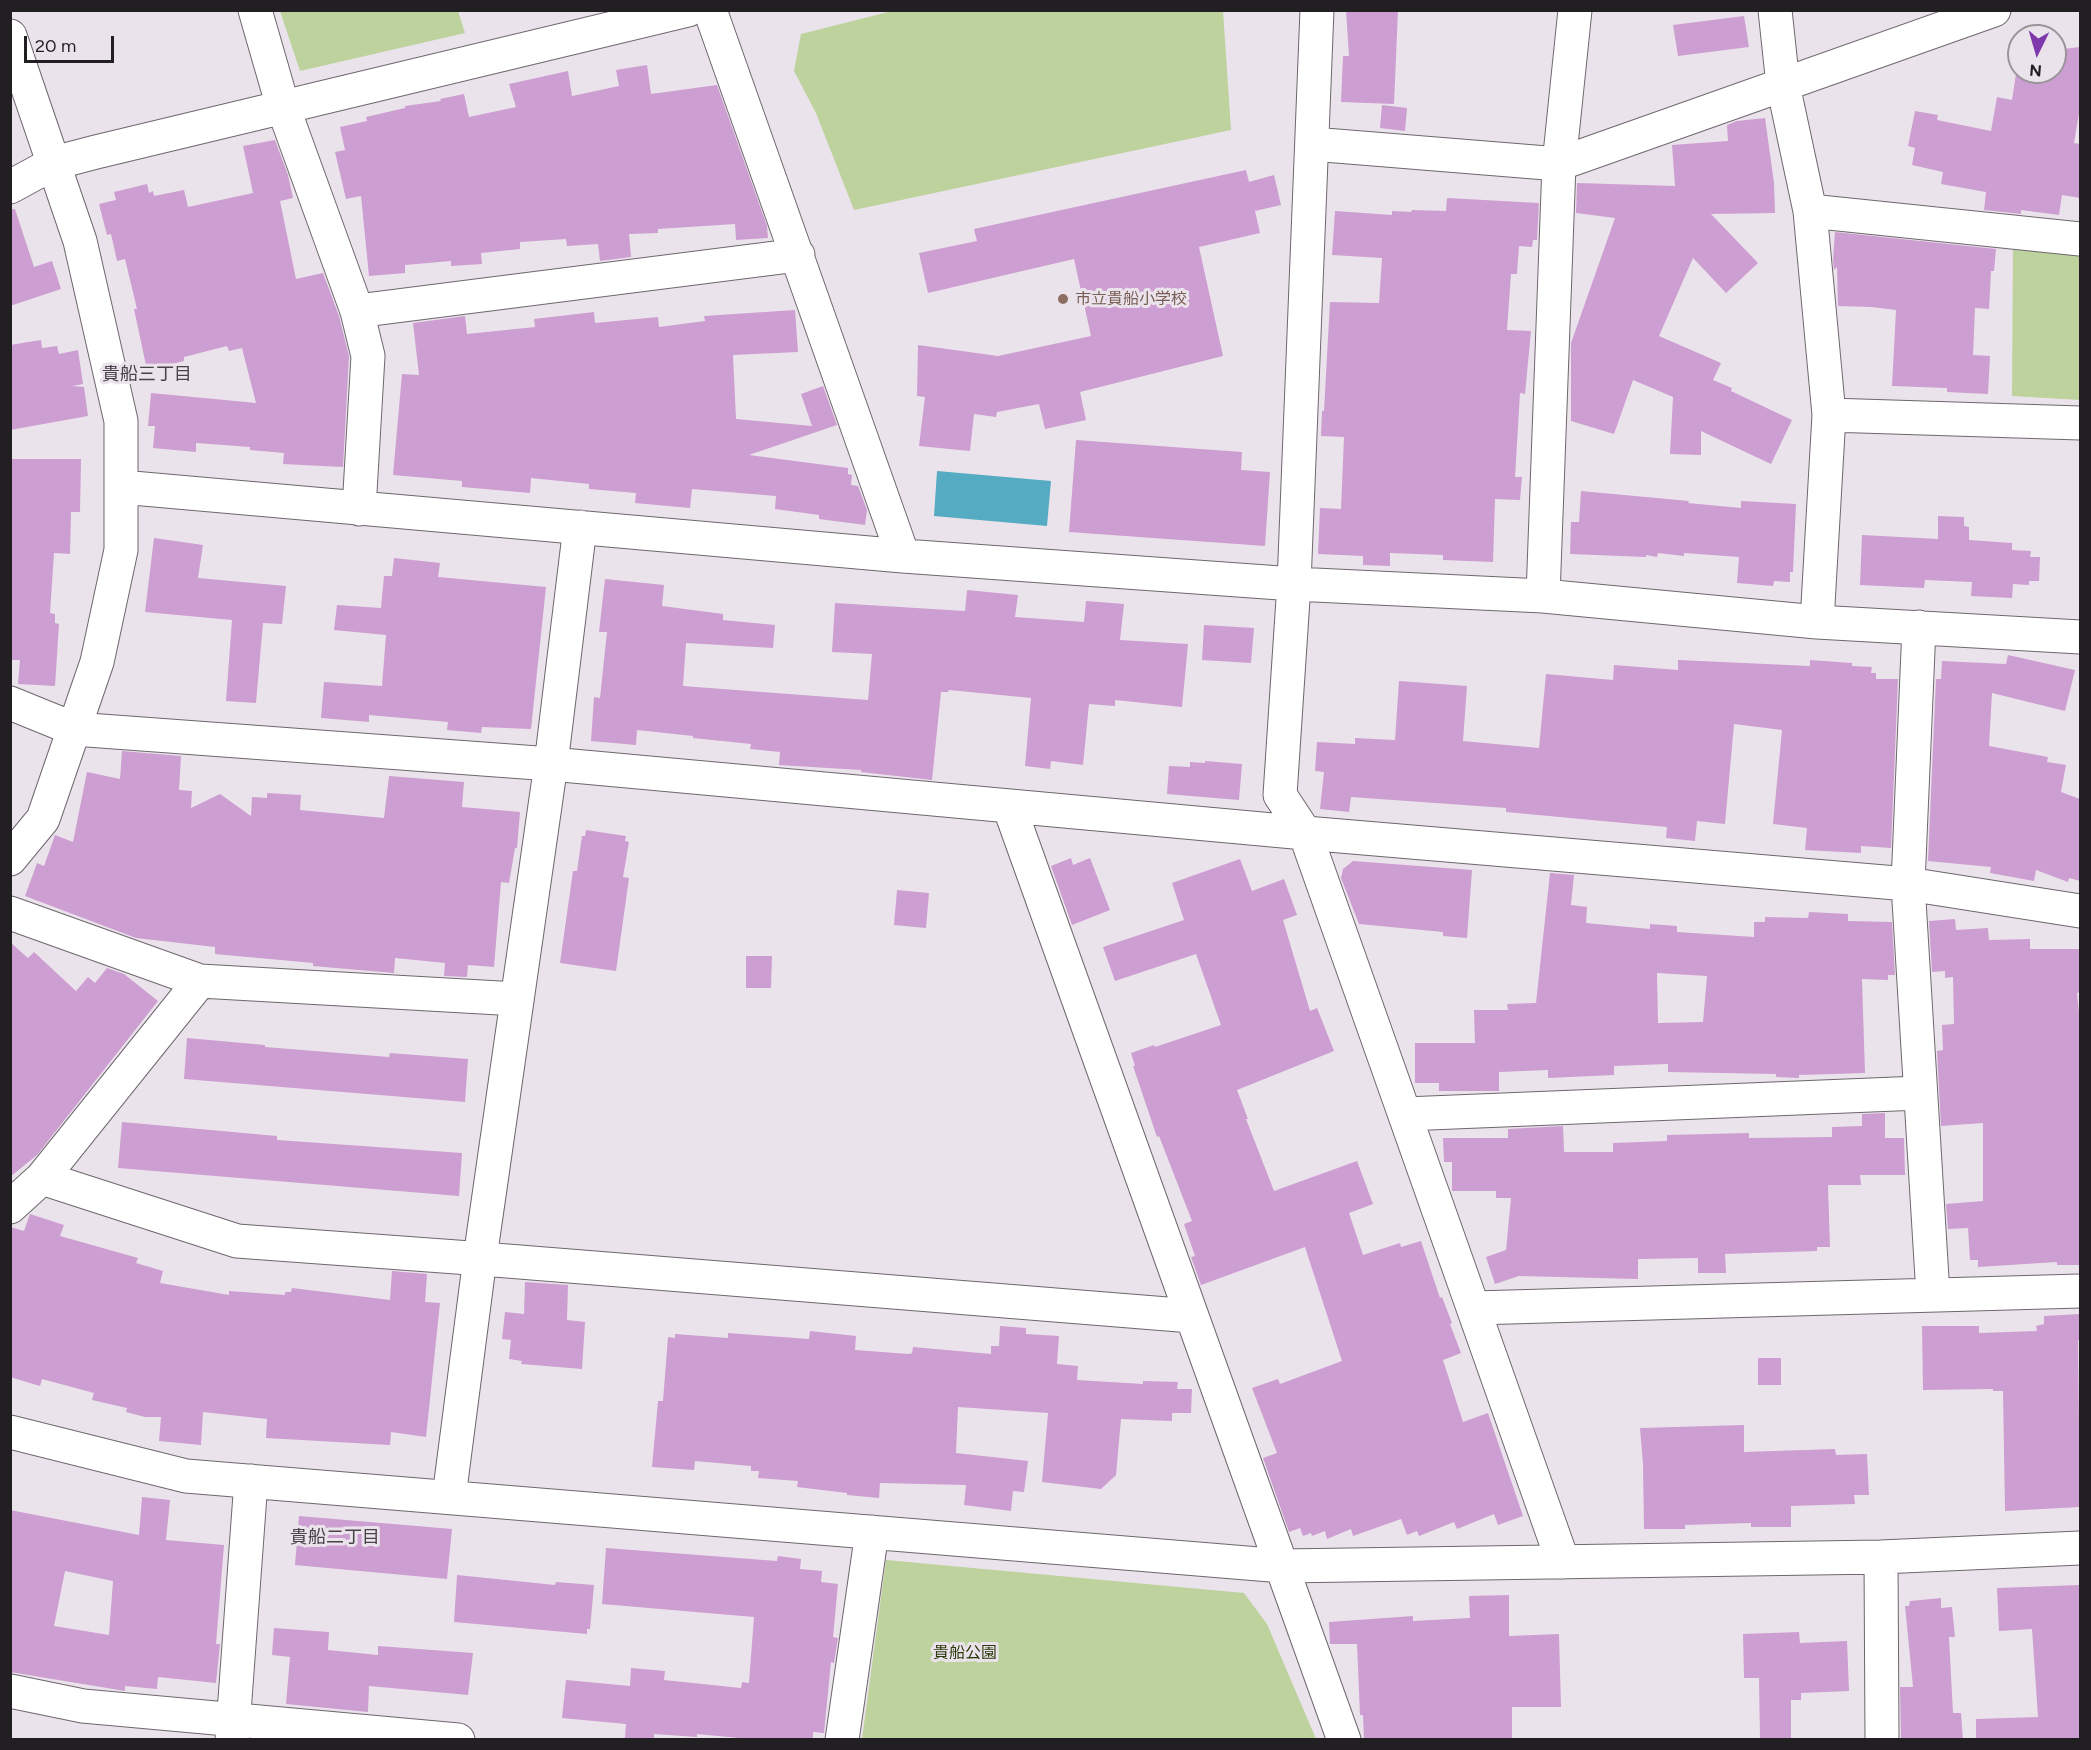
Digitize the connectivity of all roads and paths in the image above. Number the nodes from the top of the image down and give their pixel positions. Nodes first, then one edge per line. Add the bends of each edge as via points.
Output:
1 (255, 10) edge
2 (688, 10) edge
3 (710, 10) edge
4 (1317, 10) edge
5 (1575, 10) edge
6 (1775, 10) edge
7 (1994, 10) edge
8 (10, 36) edge
9 (1783, 85) junction
10 (283, 107) junction
11 (1312, 144) junction
12 (54, 163) junction
13 (1559, 164) junction
14 (10, 187) edge
15 (1810, 211) junction
16 (2080, 239) edge
17 (798, 255) junction
18 (357, 311) junction
19 (1828, 415) junction
20 (2080, 423) edge
21 (121, 487) junction
22 (359, 509) junction
23 (580, 527) junction
24 (903, 556) junction
25 (1294, 584) junction
26 (1543, 596) junction
27 (1817, 622) junction
28 (1919, 627) junction
29 (2080, 637) edge
30 (10, 703) edge
31 (74, 729) junction
32 (551, 764) junction
33 (1009, 807) junction
34 (1305, 833) junction
35 (10, 859) edge
36 (1908, 884) junction
37 (2080, 911) edge
38 (10, 913) edge
39 (200, 981) junction
40 (517, 999) junction
41 (1920, 1093) junction
42 (1405, 1114) junction
43 (42, 1178) junction
44 (10, 1206) edge
45 (480, 1258) junction
46 (2080, 1291) edge
47 (1933, 1295) junction
48 (1474, 1308) junction
49 (1192, 1316) junction
50 (10, 1432) edge
51 (251, 1481) junction
52 (449, 1497) junction
53 (872, 1532) junction
54 (2080, 1548) edge
55 (1881, 1557) junction
56 (1563, 1562) junction
57 (1283, 1566) junction
58 (10, 1690) edge
59 (233, 1730) edge
60 (458, 1740) edge
61 (842, 1740) edge
62 (1344, 1740) edge
63 (1882, 1740) edge

1 - 10 street
2 - 10 street
3 - 17 street
4 - 11 street
5 - 13 street
6 - 9 street
7 - 9 street
8 - 12 street
9 - 13 street
9 - 15 street
10 - 12 street
10 - 18 street
11 - 13 street
11 - 25 street
12 - 14 street
12 - 21 street via 80,242 121,422
13 - 26 street
15 - 16 street
15 - 19 street
17 - 18 street
17 - 24 street
18 - 22 street via 368,356
19 - 20 street
19 - 27 street
21 - 22 street
21 - 31 street via 121,550 97,662
22 - 23 street
23 - 24 street
23 - 32 street
24 - 25 street
25 - 26 street
25 - 34 street via 1280,795
26 - 27 street
27 - 28 street
28 - 29 street
28 - 36 street
30 - 31 street
31 - 32 street
31 - 35 street via 43,819
32 - 33 street
32 - 40 street
33 - 34 street
33 - 49 street
34 - 36 street
34 - 42 street
36 - 37 street
36 - 41 street
38 - 39 street
39 - 40 street
39 - 43 street
40 - 45 street
41 - 42 street
41 - 47 street
42 - 48 street
43 - 44 street
43 - 45 street via 237,1241
45 - 49 street
45 - 52 street
46 - 47 street
47 - 48 street
48 - 56 street
49 - 57 street
50 - 51 street via 186,1476
51 - 52 street
51 - 59 street
52 - 53 street
53 - 57 street
53 - 61 street
54 - 55 street
55 - 56 street
55 - 63 street
56 - 57 street
57 - 62 street
58 - 59 street via 82,1706
59 - 60 street

